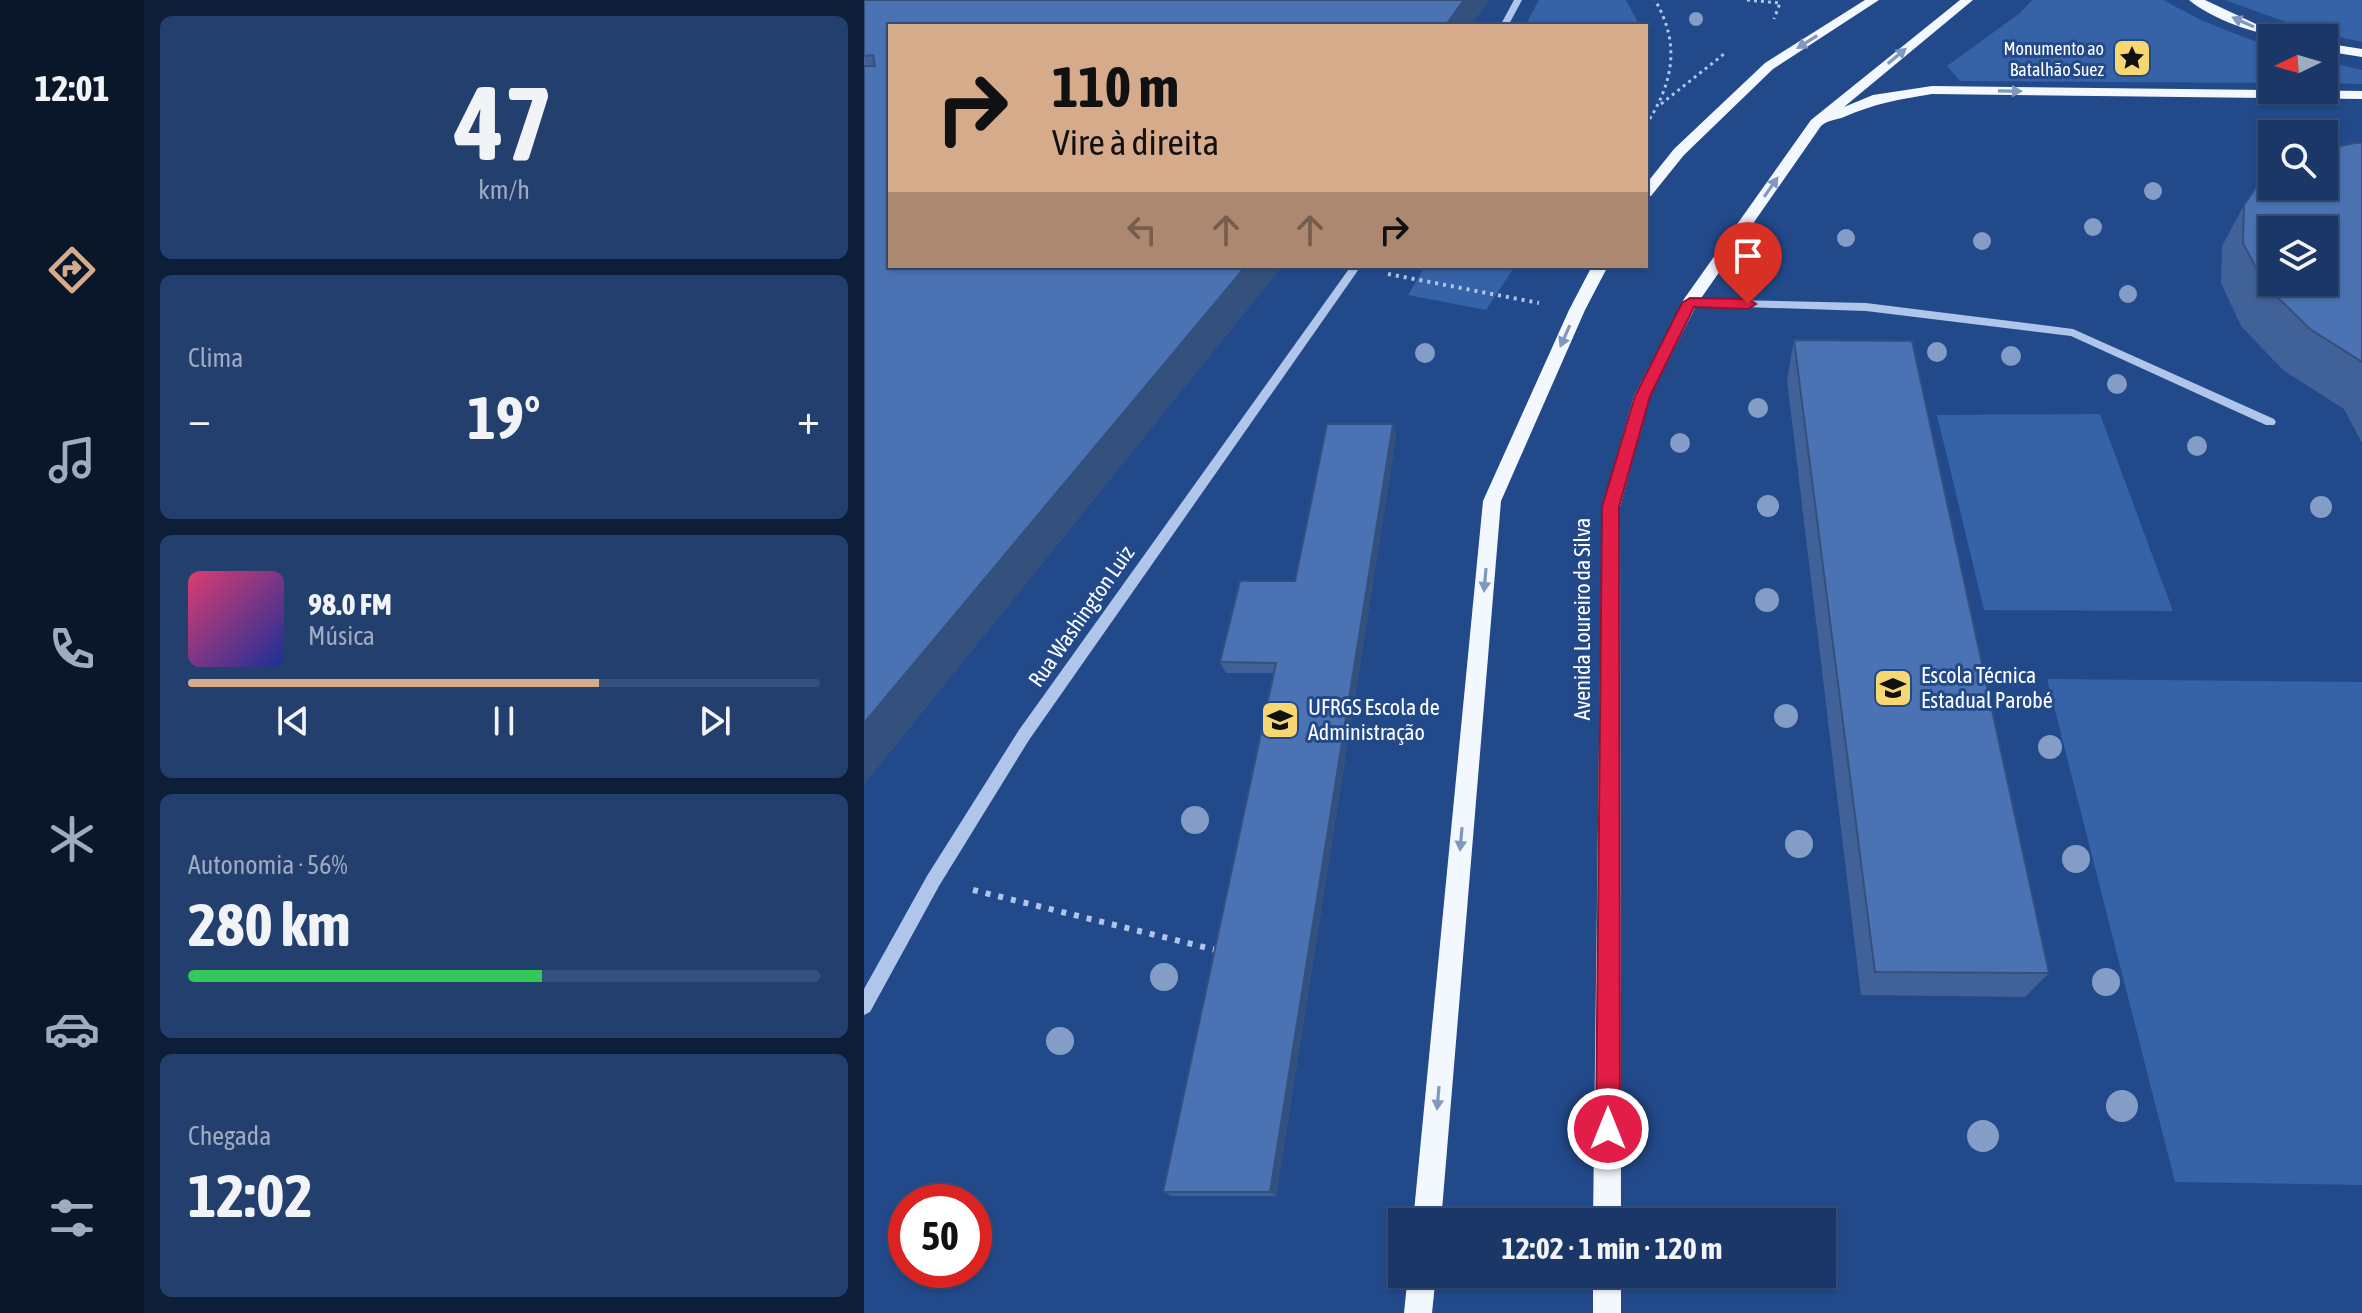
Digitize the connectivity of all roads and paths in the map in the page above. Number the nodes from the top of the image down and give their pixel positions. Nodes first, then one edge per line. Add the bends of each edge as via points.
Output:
1 (1518, 0) edge
2 (1655, 0) edge
3 (1747, 0) edge
4 (1873, 0) edge
5 (1967, 0) edge
6 (2195, 0) edge
7 (1780, 3) dead end
8 (1505, 24) edge
9 (2258, 29) edge
10 (2338, 49) edge
11 (2362, 53) edge
12 (2362, 95) edge
13 (1648, 122) edge
14 (1816, 123) junction
15 (1648, 191) edge
16 (1355, 268) edge
17 (1361, 268) edge
18 (1599, 268) edge
19 (1690, 303) junction
20 (1577, 310) junction
21 (2270, 422) dead end
22 (933, 881) junction
23 (1223, 951) edge
24 (864, 1006) edge
25 (1428, 1208) edge
26 (1607, 1208) edge
27 (1421, 1288) edge
28 (1607, 1288) edge
29 (1418, 1313) edge
30 (1607, 1313) edge

1 - 8 street
2 - 13 path via 1669,20 1675,62 1661,104
3 - 7 path
4 -> 15 main road via 1769,66 1679,152
14 -> 5 main road, Avenida Loureiro da Silva
9 -> 6 main road
10 - 11 main road
14 -> 12 main road via 1873,99 1932,90
19 -> 14 main road, Avenida Loureiro da Silva
16 - 22 street, Rua Washington Luiz via 1024,735
17 - 20 path
18 - 20 main road
19 - 21 street via 1866,307 2073,333
19 - 26 main road, Avenida Loureiro da Silva via 1642,396 1611,507
20 -> 25 main road via 1492,501
22 - 23 path
22 - 24 street, Rua Washington Luiz
27 - 29 main road
28 - 30 main road

